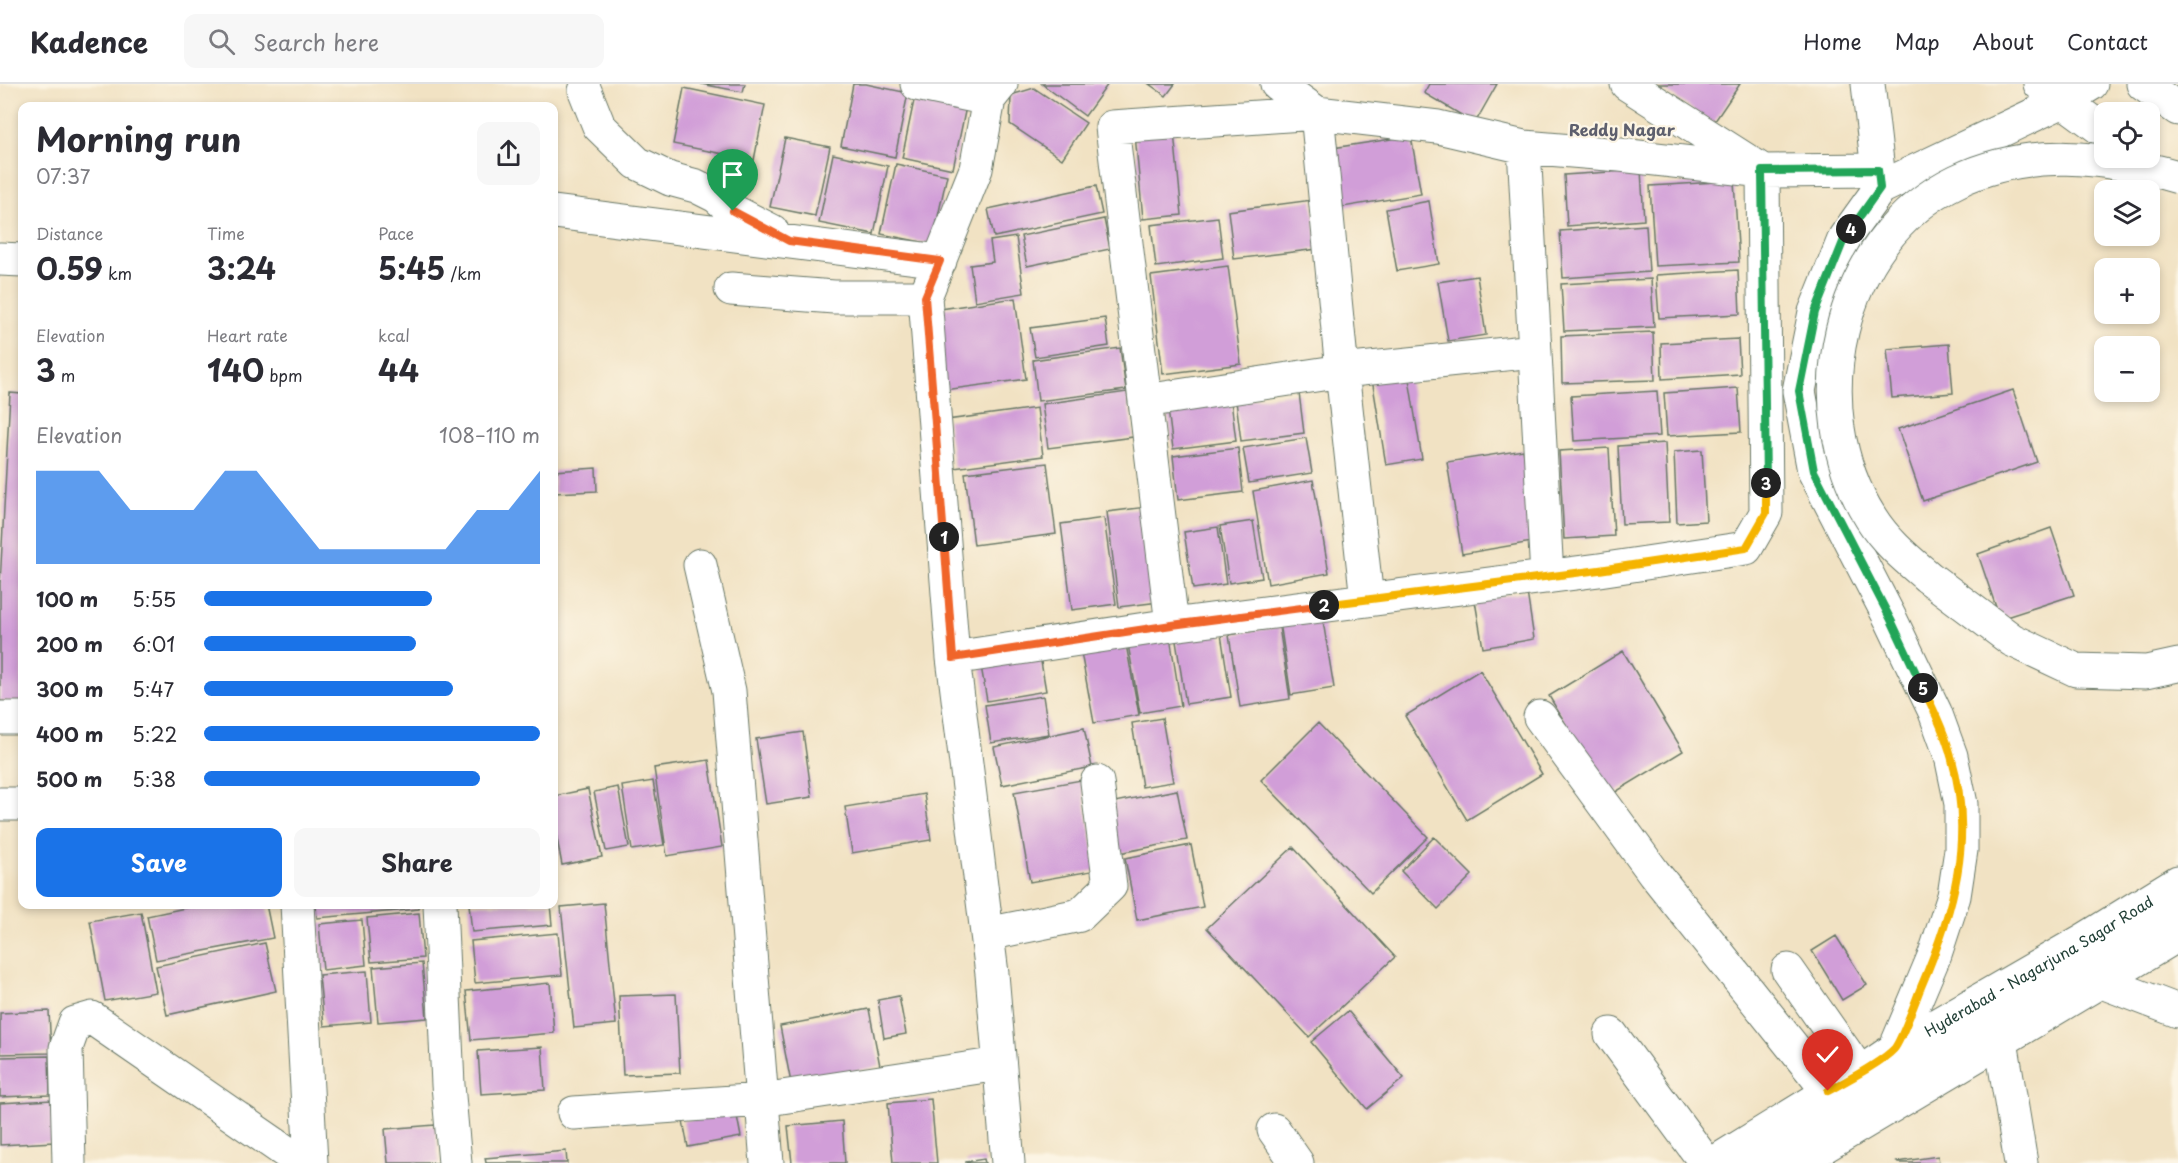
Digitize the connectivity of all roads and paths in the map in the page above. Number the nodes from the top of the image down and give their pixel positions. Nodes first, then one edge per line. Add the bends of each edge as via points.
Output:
1 (917, 84) edge
2 (1277, 84) edge
3 (1627, 84) edge
4 (1868, 84) edge
5 (2091, 84) edge
6 (2143, 84) edge
7 (585, 91) dead end
8 (995, 92) edge
9 (2052, 92) edge
10 (2178, 109) edge
11 (1317, 113) junction
12 (2094, 124) edge
13 (1524, 147) junction
14 (2156, 168) edge
15 (1762, 171) junction
16 (2178, 177) edge
17 (1879, 179) junction
18 (2178, 183) edge
19 (558, 212) edge
20 (789, 241) junction
21 (0, 259) edge
22 (18, 260) edge
23 (940, 261) junction
24 (731, 289) dead end
25 (925, 297) junction
26 (1535, 351) junction
27 (1342, 371) junction
28 (1145, 401) junction
29 (700, 565) dead end
30 (1547, 577) junction
31 (1367, 600) junction
32 (1172, 625) junction
33 (953, 658) junction
34 (2178, 665) edge
35 (1540, 717) dead end
36 (0, 718) edge
37 (18, 718) edge
38 (1097, 782) dead end
39 (0, 804) edge
40 (18, 804) edge
41 (2178, 882) edge
42 (2178, 906) edge
43 (297, 909) edge
44 (440, 909) edge
45 (987, 934) junction
46 (2178, 935) edge
47 (1788, 970) dead end
48 (2102, 982) junction
49 (2178, 1011) edge
50 (1611, 1034) dead end
51 (2001, 1041) junction
52 (1895, 1049) junction
53 (999, 1064) junction
54 (1860, 1073) junction
55 (1828, 1091) junction
56 (762, 1100) junction
57 (574, 1113) dead end
58 (1274, 1130) dead end
59 (69, 1163) edge
60 (302, 1163) edge
61 (311, 1163) edge
62 (455, 1163) edge
63 (767, 1163) edge
64 (1008, 1163) edge
65 (1297, 1163) edge
66 (1706, 1163) edge
67 (1714, 1163) edge
68 (1749, 1163) edge
69 (1796, 1163) edge
70 (2021, 1163) edge

1 - 8 main road
2 - 11 main road
3 - 15 main road
4 - 17 main road
5 - 9 main road
6 - 10 main road
7 - 20 main road via 599,126 637,163 716,196 733,211
8 - 23 main road via 976,169
9 - 12 main road
9 - 17 main road
11 - 13 main road via 1438,127
11 - 27 main road
11 - 28 main road via 1112,128
13 - 15 main road
13 - 26 main road
14 - 18 main road
15 - 17 main road
15 - 30 main road via 1766,513 1746,548
16 - 34 main road, bridge via 2084,158 2033,158 1957,181 1922,203 1893,227 1870,261 1854,295 1842,331 1835,410 1840,448 1871,519 1898,551 1928,577 2012,640 2076,670 2146,672
17 - 52 main road via 1845,237 1815,312 1799,391 1814,471 1935,712 1952,756 1961,804 1961,850 1954,896 1935,954
19 - 20 main road
20 - 23 main road
21 - 22 main road
23 - 25 main road
24 - 25 main road via 834,297
25 - 33 main road
26 - 27 main road
26 - 30 main road
27 - 28 main road
27 - 31 main road
28 - 32 main road
29 - 56 main road via 729,691
30 - 31 main road
31 - 32 main road
32 - 33 main road
33 - 45 main road
35 - 55 main road via 1654,873
36 - 37 main road
38 - 45 main road via 1110,886 1080,915
39 - 40 main road
41 - 52 main road, Hyderabad - Nagarjuna Sagar Road
42 - 68 main road via 2090,964
43 - 61 main road
44 - 62 main road
45 - 53 main road
46 - 48 main road
47 - 54 main road
48 - 49 main road
48 - 51 main road
50 - 66 main road
51 - 69 main road
51 - 70 main road
52 - 54 main road, Hyderabad - Nagarjuna Sagar Road
53 - 56 main road
53 - 64 main road
54 - 55 main road, Hyderabad - Nagarjuna Sagar Road
55 - 67 main road, Hyderabad - Nagarjuna Sagar Road
56 - 57 main road
56 - 63 main road
58 - 65 main road
59 - 60 main road via 66,1048 75,1023 92,1018

